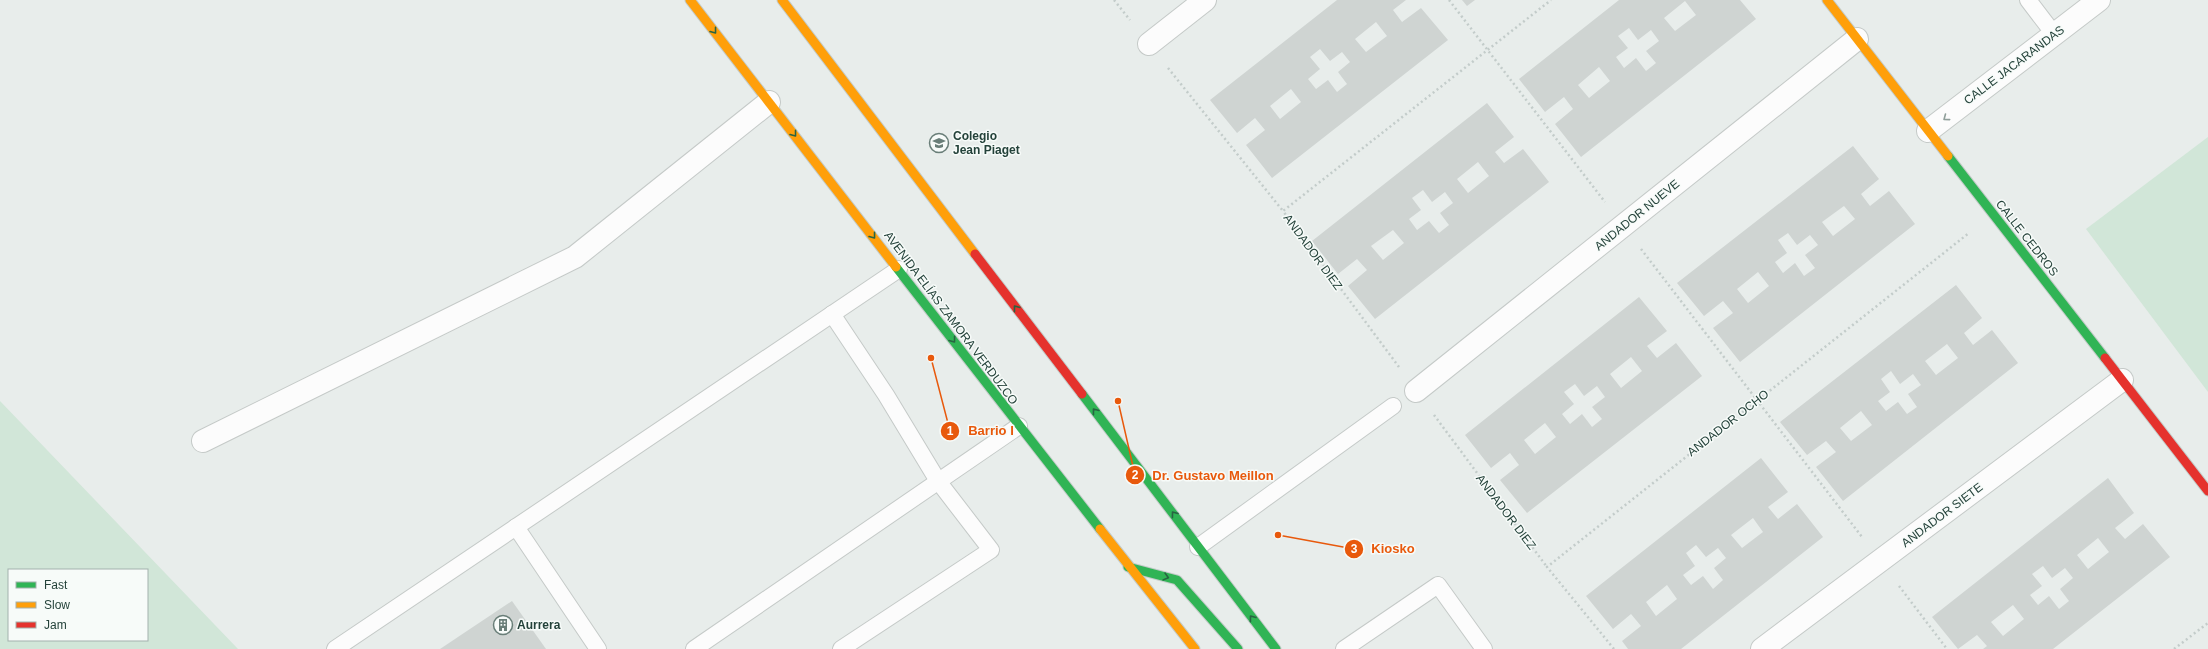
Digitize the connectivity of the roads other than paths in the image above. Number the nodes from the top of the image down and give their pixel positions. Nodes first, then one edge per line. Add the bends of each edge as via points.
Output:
1 (690, 0) edge
2 (782, 0) edge
3 (1205, 0) edge
4 (1827, 0) edge
5 (2028, 0) edge
6 (2099, 0) edge
7 (2054, 34) junction
8 (1857, 39) junction
9 (1150, 44) road end
10 (769, 102) junction
11 (1928, 131) junction
12 (899, 269) junction
13 (832, 314) junction
14 (2122, 380) junction
15 (1416, 391) road end
16 (1393, 406) dead end
17 (1019, 426) junction
18 (203, 441) dead end
19 (938, 481) junction
20 (2208, 491) edge
21 (516, 527) junction
22 (1198, 547) junction
23 (1128, 567) junction
24 (335, 649) edge
25 (598, 649) edge
26 (694, 649) edge
27 (840, 649) edge
28 (1195, 649) edge
29 (1238, 649) edge
30 (1276, 649) edge
31 (1344, 649) edge
32 (1484, 649) edge
33 (1762, 649) edge

1 -> 10 main road, AVENIDA ELÍAS ZAMORA VERDUZCO
22 -> 2 main road
3 - 9 street
4 - 8 main road, CALLE CEDROS
5 - 7 lane
6 - 7 street, CALLE JACARANDAS
7 -> 11 street, CALLE JACARANDAS
8 - 11 main road, CALLE CEDROS
8 - 15 street, ANDADOR NUEVE
10 -> 12 main road, AVENIDA ELÍAS ZAMORA VERDUZCO
10 - 18 street via 575,257
11 - 14 main road, CALLE CEDROS
12 - 13 lane
12 -> 17 main road, AVENIDA ELÍAS ZAMORA VERDUZCO
13 - 19 lane via 886,395
13 - 21 lane
14 - 20 main road, CALLE CEDROS
14 - 33 street, ANDADOR SIETE
16 - 22 lane
17 - 19 lane
17 - 23 main road, AVENIDA ELÍAS ZAMORA VERDUZCO
19 - 26 lane
19 - 27 lane via 991,550
21 - 24 lane
21 - 25 lane
30 -> 22 main road
23 - 28 main road, AVENIDA ELÍAS ZAMORA VERDUZCO
23 -> 29 main road via 1177,580
31 - 32 lane via 1438,585

